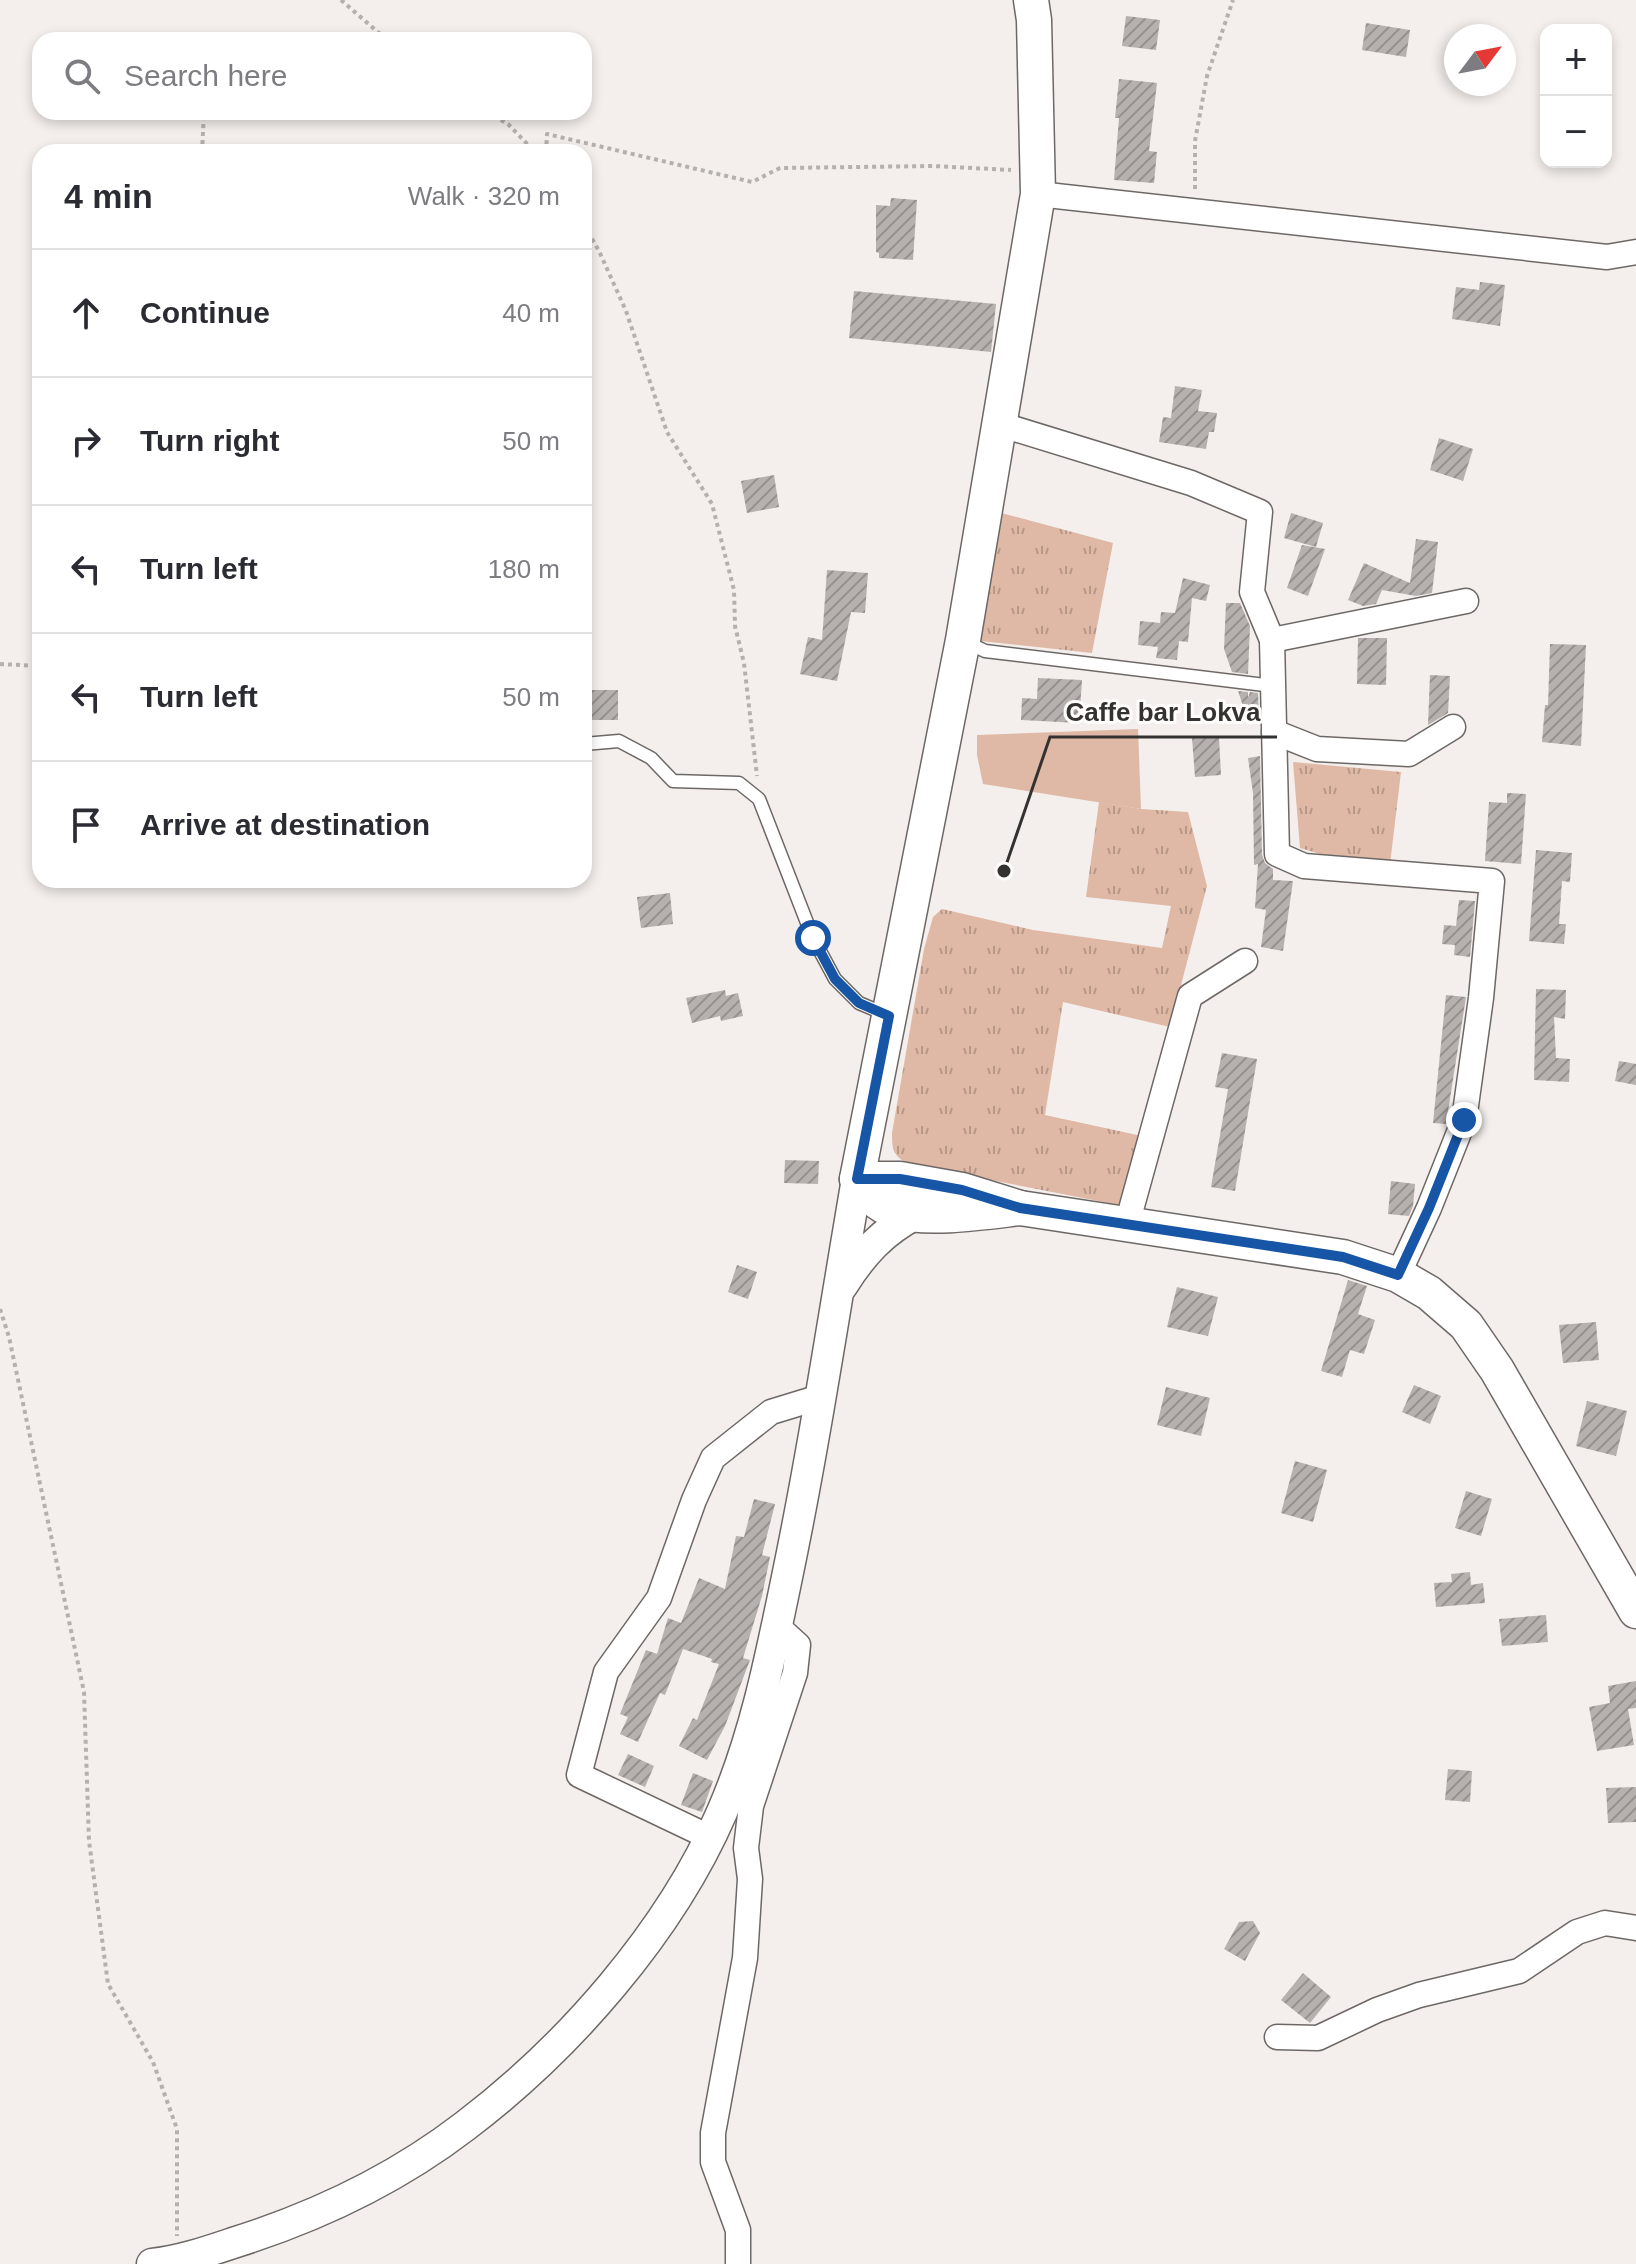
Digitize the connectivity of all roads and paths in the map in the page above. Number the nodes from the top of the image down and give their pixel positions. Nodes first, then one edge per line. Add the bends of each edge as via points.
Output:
1 (341, 0) edge
2 (1031, 0) edge
3 (1233, 0) edge
4 (378, 32) edge
5 (204, 120) edge
6 (501, 120) edge
7 (202, 144) edge
8 (527, 144) edge
9 (546, 144) edge
10 (590, 144) edge
11 (592, 145) edge
12 (1038, 182) junction
13 (1196, 212) junction
14 (592, 239) edge
15 (1636, 252) edge
16 (999, 424) junction
17 (1466, 601) dead end
18 (963, 640) junction
19 (1272, 640) junction
20 (0, 664) edge
21 (32, 666) edge
22 (1273, 686) junction
23 (1453, 727) dead end
24 (1274, 732) junction
25 (592, 743) edge
26 (759, 799) junction
27 (1245, 961) dead end
28 (889, 1016) junction
29 (857, 1179) junction
30 (1020, 1208) junction
31 (916, 1214) junction
32 (1127, 1224) junction
33 (1398, 1275) junction
34 (837, 1294) junction
35 (0, 1309) edge
36 (820, 1397) junction
37 (1636, 1611) edge
38 (777, 1626) junction
39 (709, 1837) junction
40 (1636, 1928) edge
41 (1277, 2037) dead end
42 (168, 2263) edge
43 (738, 2264) edge

1 - 4 path
2 - 12 main road
3 - 13 path via 1207,76 1195,141
5 - 7 path
6 - 8 path
9 - 10 path via 547,134
11 - 12 path via 752,182 780,168 933,166
12 - 13 street
12 - 16 main road
13 - 15 street via 1607,257
14 - 26 path via 626,311 667,432 712,504 734,590
16 - 18 main road
16 - 19 street via 1191,483 1260,512 1252,592
17 - 19 street
18 - 22 lane via 985,651
18 - 28 main road
19 - 22 street
20 - 21 path
22 - 24 street
23 - 24 street via 1409,754 1317,749
24 - 33 street via 1277,854 1304,866 1492,881 1464,1120
25 - 26 lane via 619,741 651,758 673,781 739,783
26 - 28 lane via 813,938 835,979 859,1003
27 - 32 street via 1190,996
28 - 29 main road
29 - 30 main road via 947,1187
29 - 31 main road via 877,1203
29 - 34 street
30 - 31 main road
30 - 32 main road
31 - 34 street via 869,1247
32 - 33 main road via 1343,1257
33 - 37 main road via 1466,1325
34 - 36 street
35 - 42 path via 84,1692 89,1841 108,1984 153,2062 177,2129
36 - 38 street
36 - 39 street via 771,1412 713,1458 659,1598 606,1672 579,1775
38 - 39 street via 748,1741
38 - 43 street via 798,1645 795,1673 751,1806 745,1958 713,2133 713,2162 738,2230
39 - 42 street via 662,1920 613,1985 510,2092 390,2177 315,2214
40 - 41 street via 1605,1923 1577,1932 1519,1971 1419,1995 1318,2038

